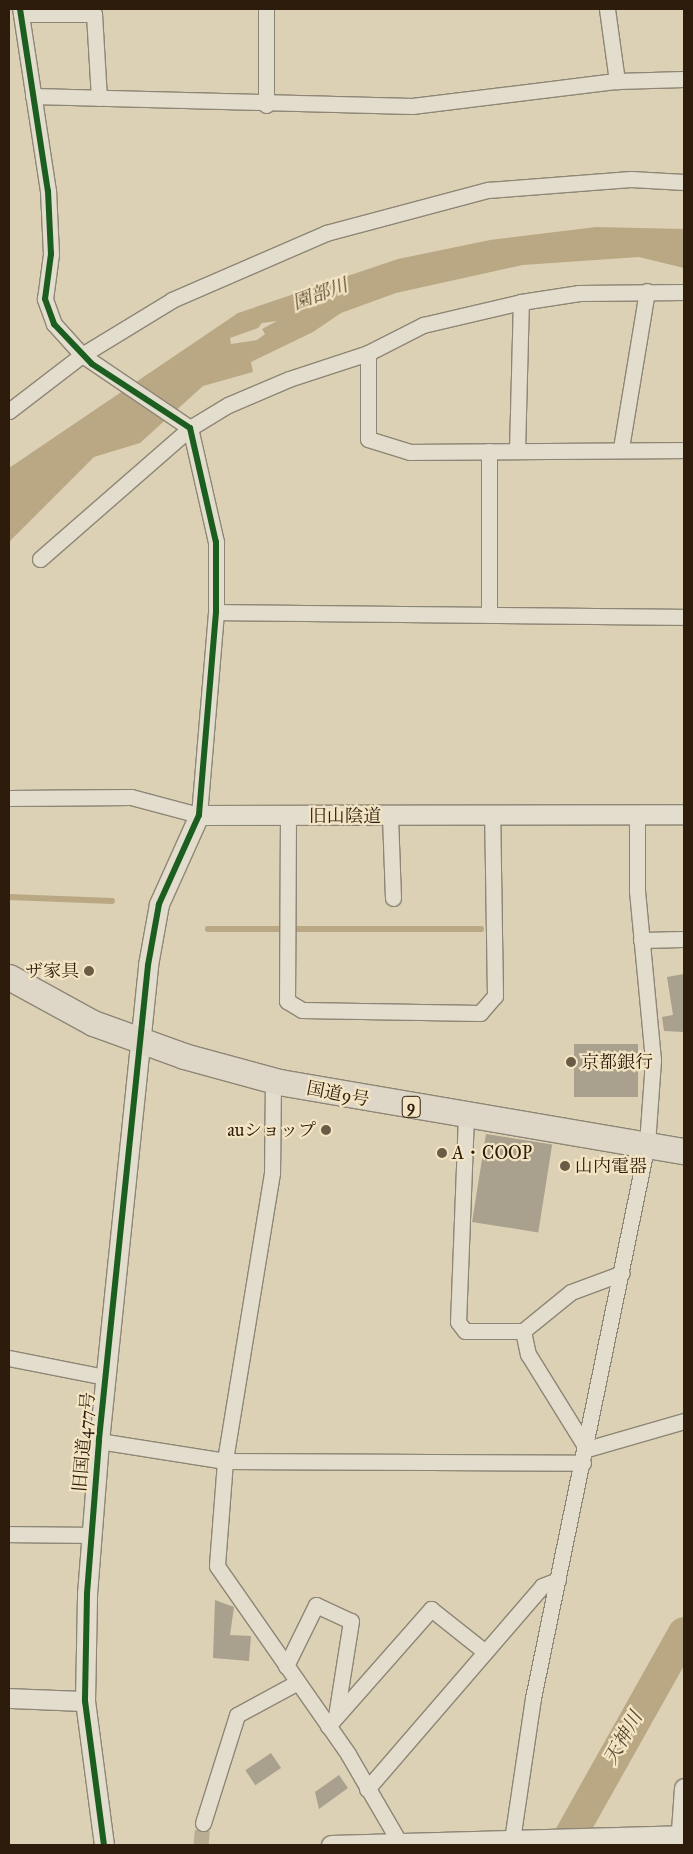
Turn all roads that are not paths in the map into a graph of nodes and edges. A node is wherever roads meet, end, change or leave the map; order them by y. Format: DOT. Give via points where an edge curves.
graph roads {
  1 [pos="266,9"];
  2 [pos="607,9"];
  3 [pos="20,11"];
  4 [pos="684,78"];
  5 [pos="617,81"];
  6 [pos="33,96"];
  7 [pos="99,98"];
  8 [pos="266,105"];
  9 [pos="684,182"];
  10 [pos="647,291"];
  11 [pos="684,292"];
  12 [pos="521,302"];
  13 [pos="368,353"];
  14 [pos="87,360"];
  15 [pos="9,411"];
  16 [pos="185,424"];
  17 [pos="621,448"];
  18 [pos="517,450"];
  19 [pos="684,450"];
  20 [pos="489,451"];
  21 [pos="40,559"];
  22 [pos="216,612"];
  23 [pos="489,615"];
  24 [pos="684,617"];
  25 [pos="9,798"];
  26 [pos="637,814"];
  27 [pos="684,814"];
  28 [pos="199,815"];
  29 [pos="288,815"];
  30 [pos="492,815"];
  31 [pos="390,816"];
  32 [pos="393,898"];
  33 [pos="684,939"];
  34 [pos="641,940"];
  35 [pos="9,977"];
  36 [pos="142,1042"];
  37 [pos="272,1080"];
  38 [pos="466,1115"];
  39 [pos="647,1144"];
  40 [pos="684,1151"];
  41 [pos="622,1273"];
  42 [pos="523,1331"];
  43 [pos="9,1358"];
  44 [pos="105,1376"];
  45 [pos="684,1421"];
  46 [pos="98,1441"];
  47 [pos="585,1456"];
  48 [pos="225,1462"];
  49 [pos="9,1534"];
  50 [pos="90,1535"];
  51 [pos="558,1580"];
  52 [pos="485,1652"];
  53 [pos="286,1666"];
  54 [pos="298,1682"];
  55 [pos="9,1698"];
  56 [pos="86,1701"];
  57 [pos="332,1721"];
  58 [pos="684,1788"];
  59 [pos="367,1789"];
  60 [pos="204,1823"];
  61 [pos="512,1840"];
  62 [pos="592,1840"];
  63 [pos="641,1840"];
  64 [pos="680,1840"];
  65 [pos="401,1844"];
  66 [pos="104,1845"];
  67 [pos="331,1845"];
  1 -- 8 [label="street"];
  2 -- 5 [label="street"];
  3 -- 6 [label="street"];
  3 -- 7 [label="street" via="94,14"];
  4 -- 5 [label="street"];
  5 -- 8 [label="street" via="412,106"];
  6 -- 7 [label="street"];
  6 -- 14 [label="street" via="48,191 51,254 45,299 54,324"];
  7 -- 8 [label="street"];
  9 -- 14 [label="street" via="541,184 488,190 390,213 246,264 172,300"];
  10 -- 11 [label="street"];
  10 -- 12 [label="street" via="579,293"];
  10 -- 17 [label="street"];
  12 -- 13 [label="street" via="423,325"];
  12 -- 18 [label="street"];
  13 -- 16 [label="street"];
  13 -- 20 [label="street" via="368,439 410,452"];
  14 -- 15 [label="street"];
  14 -- 16 [label="street"];
  16 -- 21 [label="street"];
  16 -- 22 [label="street" via="216,542"];
  17 -- 18 [label="street"];
  17 -- 19 [label="street"];
  18 -- 20 [label="street"];
  20 -- 23 [label="street"];
  22 -- 23 [label="street"];
  22 -- 28 [label="street"];
  23 -- 24 [label="street"];
  25 -- 28 [label="street, 旧山陰道" via="131,797"];
  26 -- 27 [label="street, 旧山陰道"];
  26 -- 30 [label="street, 旧山陰道"];
  26 -- 34 [label="street"];
  28 -- 29 [label="street, 旧山陰道"];
  28 -- 36 [label="street, 旧国道477号" via="160,904 148,965"];
  29 -- 30 [label="street" via="287,1001 302,1010 480,1012 495,996"];
  29 -- 31 [label="street, 旧山陰道"];
  30 -- 31 [label="street, 旧山陰道"];
  31 -- 32 [label="street"];
  33 -- 34 [label="street"];
  34 -- 39 [label="street" via="653,1060"];
  35 -- 36 [label="highway, 国道9号 / 9" via="66,1011"];
  36 -- 37 [label="highway, 国道9号 / 9"];
  36 -- 44 [label="street, 旧国道477号"];
  37 -- 38 [label="highway, 国道9号 / 9"];
  37 -- 48 [label="street" via="272,1173"];
  38 -- 39 [label="highway, 国道9号 / 9"];
  38 -- 42 [label="street" via="458,1322 465,1331"];
  39 -- 40 [label="highway, 国道9号 / 9"];
  39 -- 41 [label="street"];
  41 -- 42 [label="street" via="571,1292"];
  41 -- 47 [label="street"];
  42 -- 47 [label="street" via="528,1354"];
  43 -- 44 [label="street"];
  44 -- 46 [label="street, 旧国道477号"];
  45 -- 47 [label="street"];
  46 -- 48 [label="street"];
  46 -- 50 [label="street, 旧国道477号"];
  47 -- 48 [label="street"];
  47 -- 51 [label="street"];
  48 -- 53 [label="street" via="217,1566"];
  49 -- 50 [label="street"];
  50 -- 56 [label="street, 旧国道477号"];
  51 -- 52 [label="street" via="542,1586"];
  51 -- 61 [label="street" via="532,1698"];
  52 -- 57 [label="street" via="431,1609"];
  52 -- 59 [label="street"];
  53 -- 54 [label="street"];
  53 -- 57 [label="street" via="316,1605 351,1622"];
  54 -- 57 [label="street"];
  54 -- 60 [label="street" via="237,1714"];
  55 -- 56 [label="street"];
  56 -- 66 [label="street, 旧国道477号"];
  57 -- 59 [label="street"];
  58 -- 64 [label="street"];
  59 -- 65 [label="street"];
  61 -- 62 [label="street"];
  61 -- 65 [label="street"];
  62 -- 63 [label="street"];
  63 -- 64 [label="street"];
  65 -- 67 [label="street"];
}
